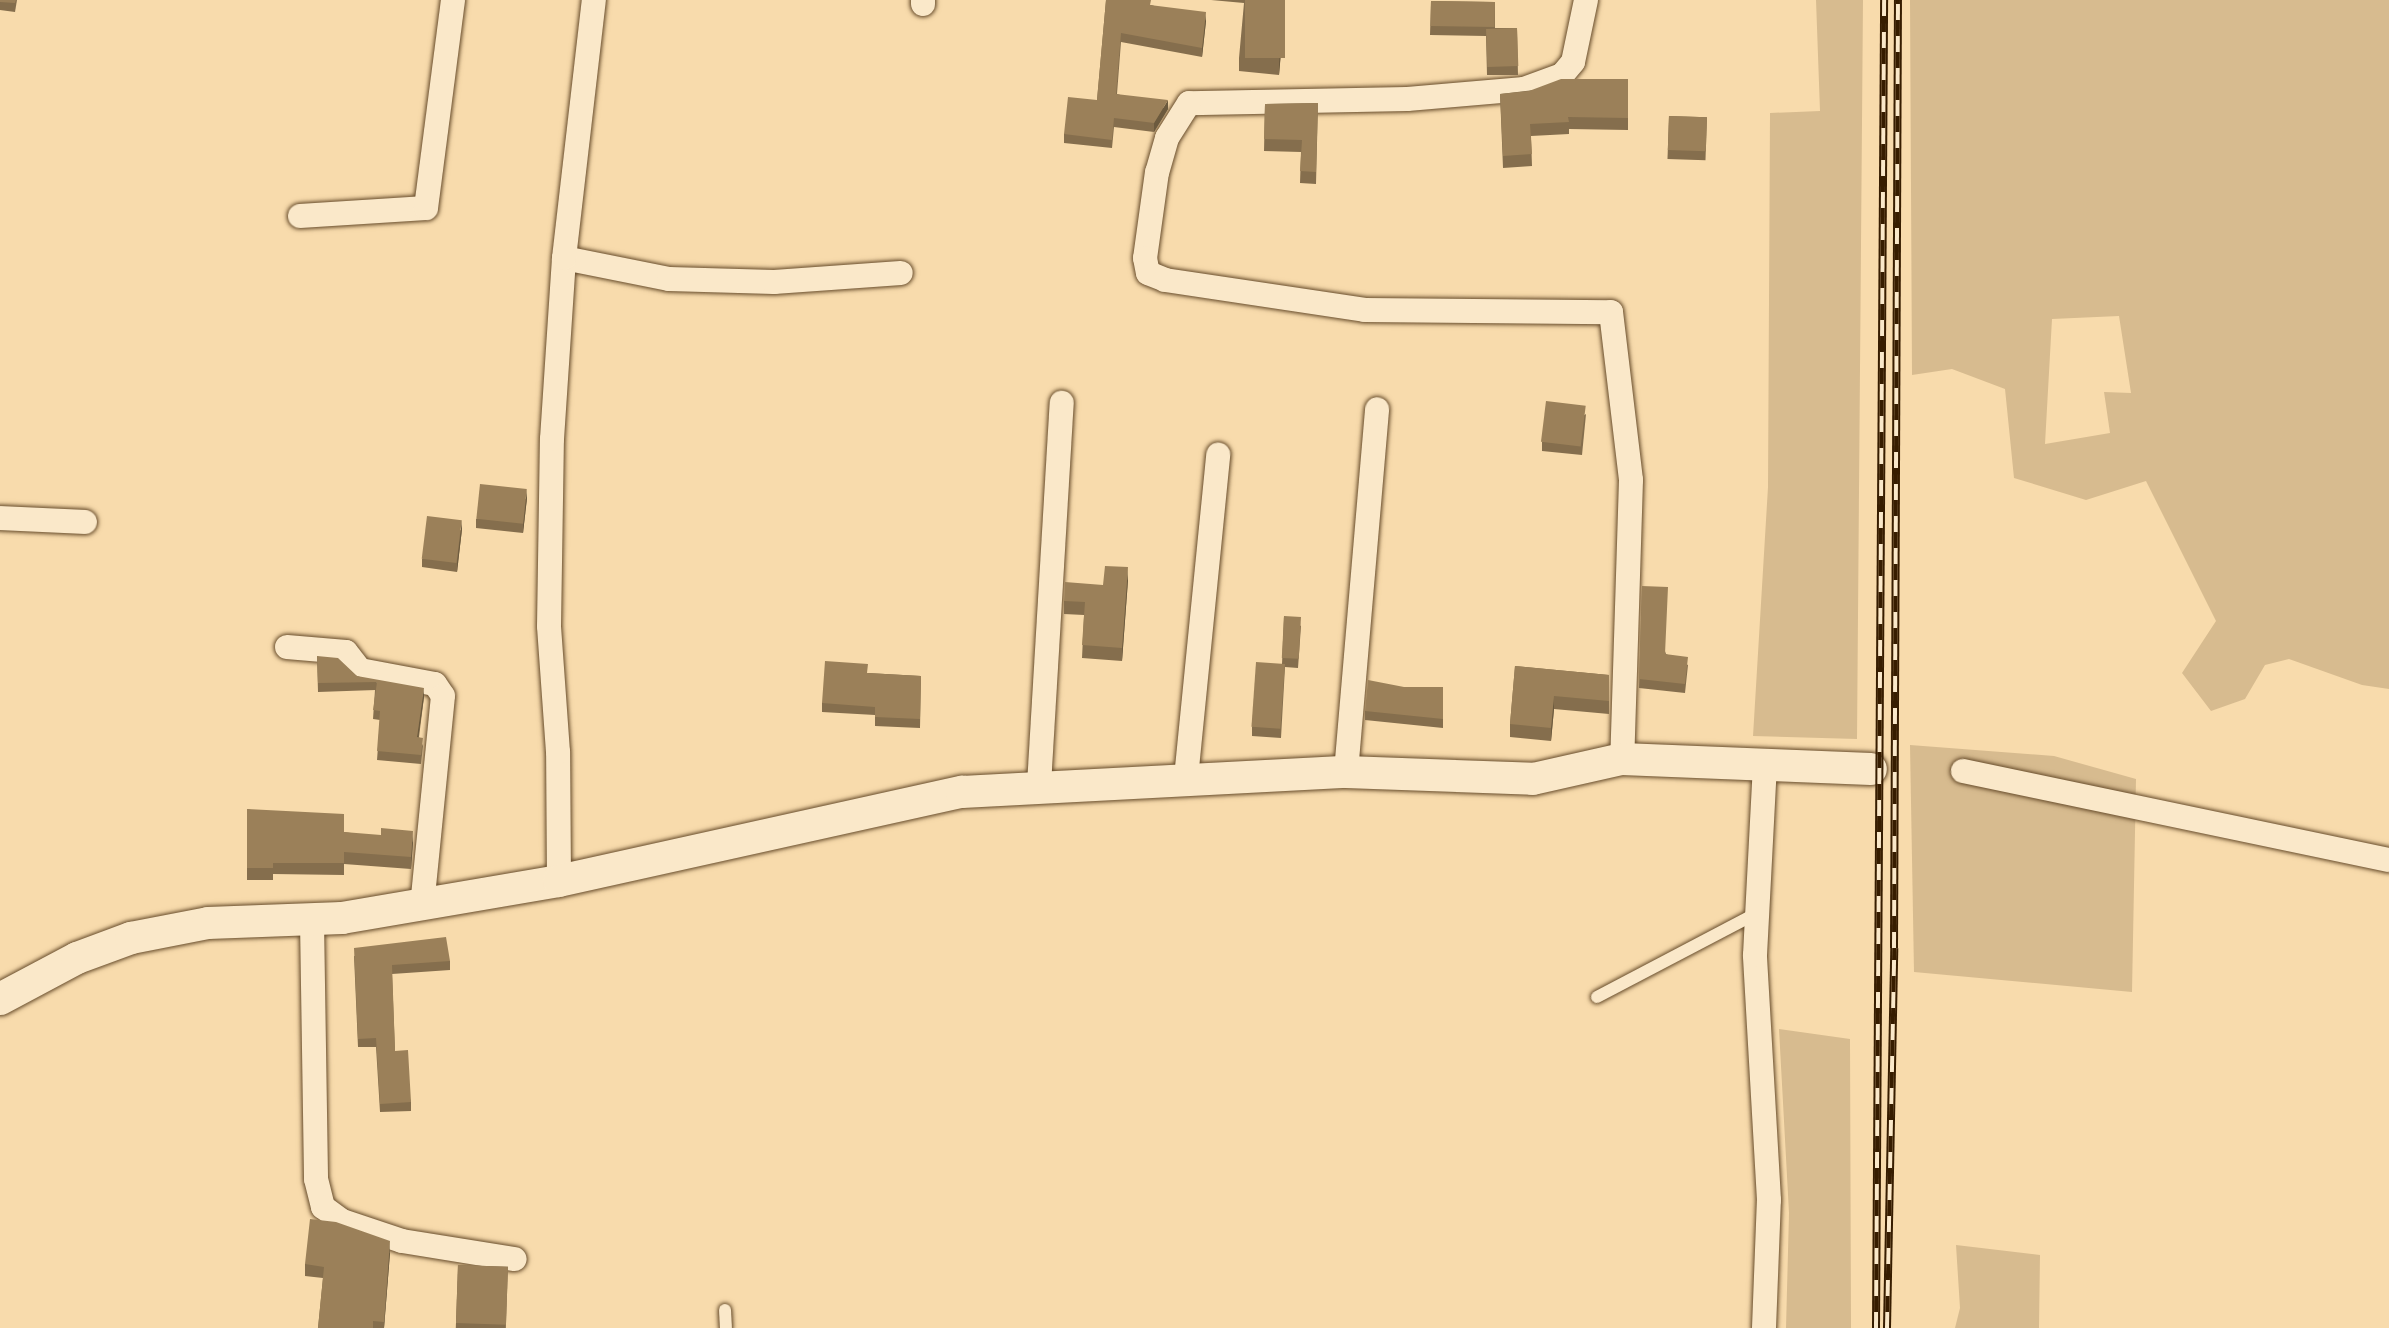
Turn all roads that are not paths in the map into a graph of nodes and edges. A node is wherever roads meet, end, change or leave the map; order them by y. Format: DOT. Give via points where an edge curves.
graph roads {
  1 [pos="453,0"];
  2 [pos="594,0"];
  3 [pos="1586,0"];
  4 [pos="300,216"];
  5 [pos="564,258"];
  6 [pos="901,273"];
  7 [pos="1062,403"];
  8 [pos="1377,409"];
  9 [pos="1218,455"];
  10 [pos="0,518"];
  11 [pos="85,522"];
  12 [pos="287,647"];
  13 [pos="1622,759"];
  14 [pos="1765,764"];
  15 [pos="1871,769"];
  16 [pos="1962,771"];
  17 [pos="1346,772"];
  18 [pos="1186,778"];
  19 [pos="1039,785"];
  20 [pos="2389,860"];
  21 [pos="559,881"];
  22 [pos="422,905"];
  23 [pos="1758,912"];
  24 [pos="313,921"];
  25 [pos="1597,997"];
  26 [pos="0,999"];
  27 [pos="515,1259"];
  28 [pos="725,1310"];
  29 [pos="726,1328"];
  30 [pos="1764,1328"];
  1 -- 4 [label="street" via="426,208"];
  2 -- 5 [label="street"];
  3 -- 13 [label="street" via="1573,62 1562,75 1524,89 1406,99 1189,103 1167,138 1157,172 1145,258 1148,273 1165,280 1365,310 1611,313 1631,480"];
  5 -- 6 [label="street" via="669,279 774,282"];
  5 -- 21 [label="street" via="552,439 549,626 558,752"];
  7 -- 19 [label="street"];
  8 -- 17 [label="street"];
  9 -- 18 [label="street"];
  10 -- 11 [label="street"];
  12 -- 22 [label="street" via="346,652 360,670 435,684 443,696"];
  13 -- 14 [label="street"];
  13 -- 17 [label="street" via="1533,779"];
  14 -- 15 [label="street"];
  14 -- 23 [label="street"];
  16 -- 20 [label="street"];
  17 -- 18 [label="street"];
  18 -- 19 [label="street"];
  19 -- 21 [label="street" via="962,792 879,807"];
  21 -- 22 [label="street"];
  22 -- 24 [label="street"];
  23 -- 25 [label="lane"];
  23 -- 30 [label="street" via="1755,955 1769,1200"];
  24 -- 26 [label="street" via="208,923 131,939 77,958"];
  24 -- 27 [label="street" via="316,1180 323,1207 342,1221 402,1241"];
  28 -- 29 [label="lane"];
}
